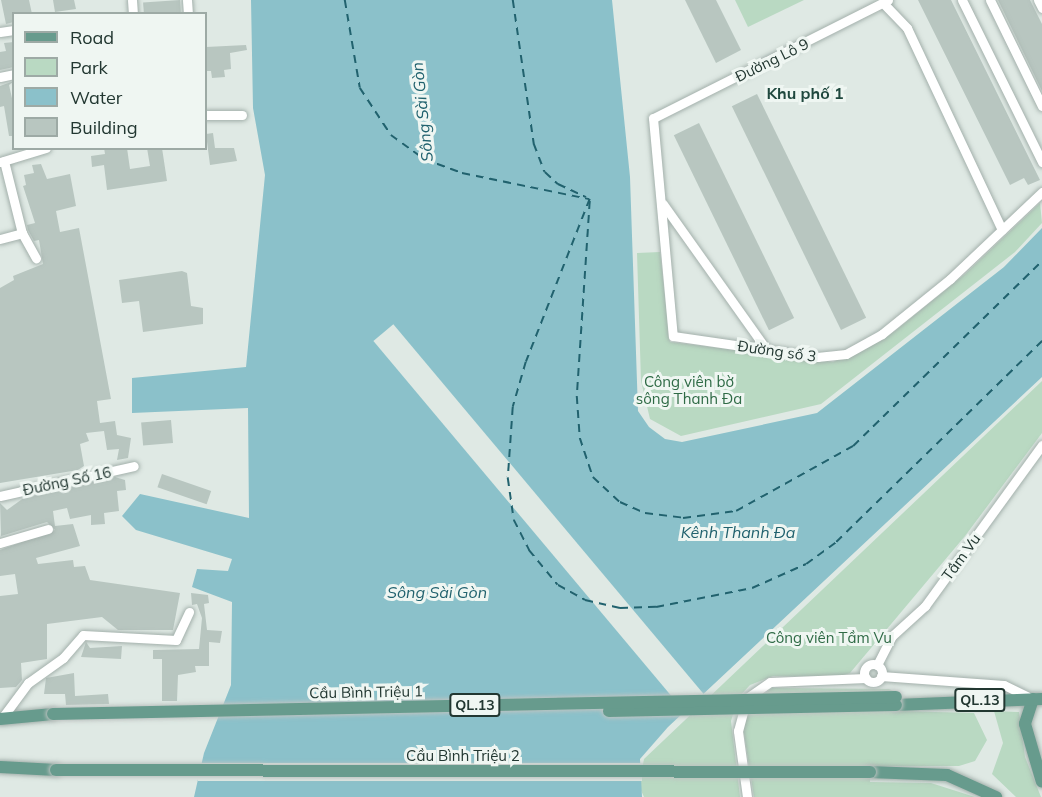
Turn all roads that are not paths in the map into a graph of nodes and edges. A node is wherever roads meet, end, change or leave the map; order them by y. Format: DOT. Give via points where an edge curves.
graph roads {
  1 [pos="962,0"];
  2 [pos="990,0"];
  3 [pos="1038,0"];
  4 [pos="886,2"];
  5 [pos="1042,8"];
  6 [pos="1042,106"];
  7 [pos="207,116"];
  8 [pos="242,116"];
  9 [pos="653,118"];
  10 [pos="39,150"];
  11 [pos="1042,159"];
  12 [pos="2,161"];
  13 [pos="1042,192"];
  14 [pos="661,202"];
  15 [pos="1002,230"];
  16 [pos="21,233"];
  17 [pos="0,239"];
  18 [pos="36,258"];
  19 [pos="766,349"];
  20 [pos="1042,445"];
  21 [pos="134,466"];
  22 [pos="0,496"];
  23 [pos="48,529"];
  24 [pos="0,543"];
  25 [pos="189,612"];
  26 [pos="877,665"];
  27 [pos="881,676"];
  28 [pos="866,678"];
  29 [pos="1037,699"];
  30 [pos="1,719"];
  31 [pos="0,767"];
  32 [pos="1042,782"];
  33 [pos="747,797"];
  34 [pos="996,797"];
  1 -- 11 [label="street"];
  2 -- 6 [label="street"];
  3 -- 5 [label="street"];
  4 -- 9 [label="street, Đường Lô 9"];
  4 -- 15 [label="street" via="907,28"];
  7 -- 8 [label="street"];
  9 -- 14 [label="street, Đường số 3"];
  10 -- 12 [label="street"];
  12 -- 16 [label="street"];
  13 -- 15 [label="street, Đường số 3"];
  14 -- 19 [label="street"];
  14 -- 19 [label="street, Đường số 3" via="673,336"];
  15 -- 19 [label="street, Đường số 3" via="882,334 846,354 817,357"];
  16 -- 17 [label="street"];
  16 -- 18 [label="street"];
  20 -- 26 [label="street, Tầm Vu" via="926,606 892,636"];
  21 -- 22 [label="street, Đường Số 16"];
  23 -- 24 [label="street"];
  25 -- 30 [label="street" via="176,639 83,635 63,658 28,683"];
  26 -- 27 [label="street"];
  26 -- 28 [label="street, Tầm Vu" via="867,667"];
  27 -- 28 [label="street" via="876,681"];
  27 -- 29 [label="street" via="1004,685"];
  28 -- 33 [label="street" via="782,680 757,688 747,698 738,731"];
  29 -- 30 [label="main road, Cầu Bình Triệu 1 / QL.13, bridge"];
  29 -- 32 [label="main road" via="1025,724"];
  31 -- 34 [label="main road, Cầu Bình Triệu 2, bridge" via="870,772 947,775"];
}
